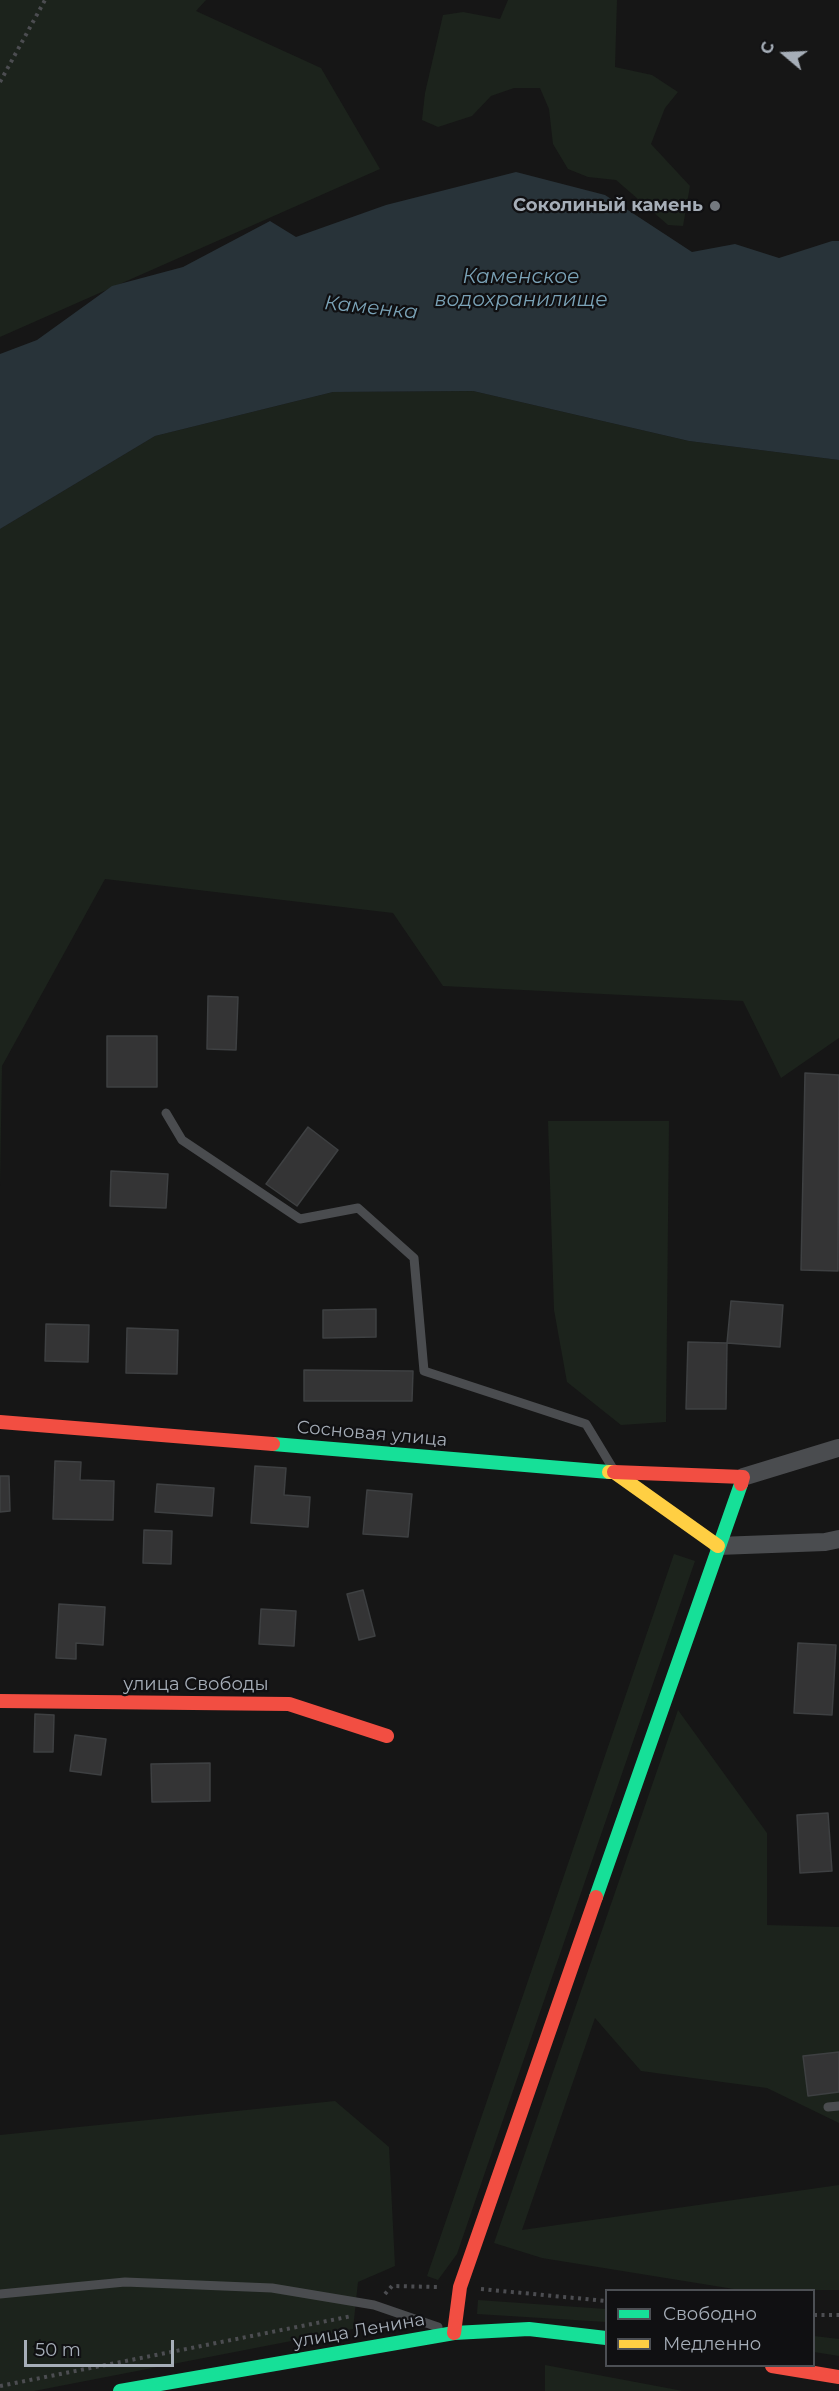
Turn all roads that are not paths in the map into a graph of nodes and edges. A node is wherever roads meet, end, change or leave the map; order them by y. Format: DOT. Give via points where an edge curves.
graph roads {
  1 [pos="166,1113"];
  2 [pos="0,1422"];
  3 [pos="838,1448"];
  4 [pos="614,1472"];
  5 [pos="743,1477"];
  6 [pos="839,1539"];
  7 [pos="718,1546"];
  8 [pos="0,1701"];
  9 [pos="387,1736"];
  10 [pos="839,2106"];
  11 [pos="828,2107"];
  12 [pos="0,2294"];
  13 [pos="454,2333"];
  14 [pos="605,2338"];
  15 [pos="778,2367"];
  16 [pos="839,2377"];
  17 [pos="120,2391"];
  1 -- 4 [label="lane" via="182,1140 300,1219 358,1208 414,1258 424,1371 586,1424"];
  2 -- 4 [label="street, Сосновая улица"];
  3 -- 5 [label="street"];
  4 -- 5 [label="street, Сосновая улица"];
  4 -- 7 [label="street"];
  5 -- 7 [label="street"];
  6 -- 7 [label="street"];
  7 -- 13 [label="street" via="460,2287"];
  8 -- 9 [label="street, улица Свободы" via="289,1704"];
  10 -- 11 [label="lane"];
  12 -- 13 [label="lane" via="125,2282 272,2288 374,2306"];
  13 -- 14 [label="street, улица Ленина" via="529,2329"];
  13 -- 17 [label="street, улица Ленина"];
  15 -- 16 [label="street"];
}
